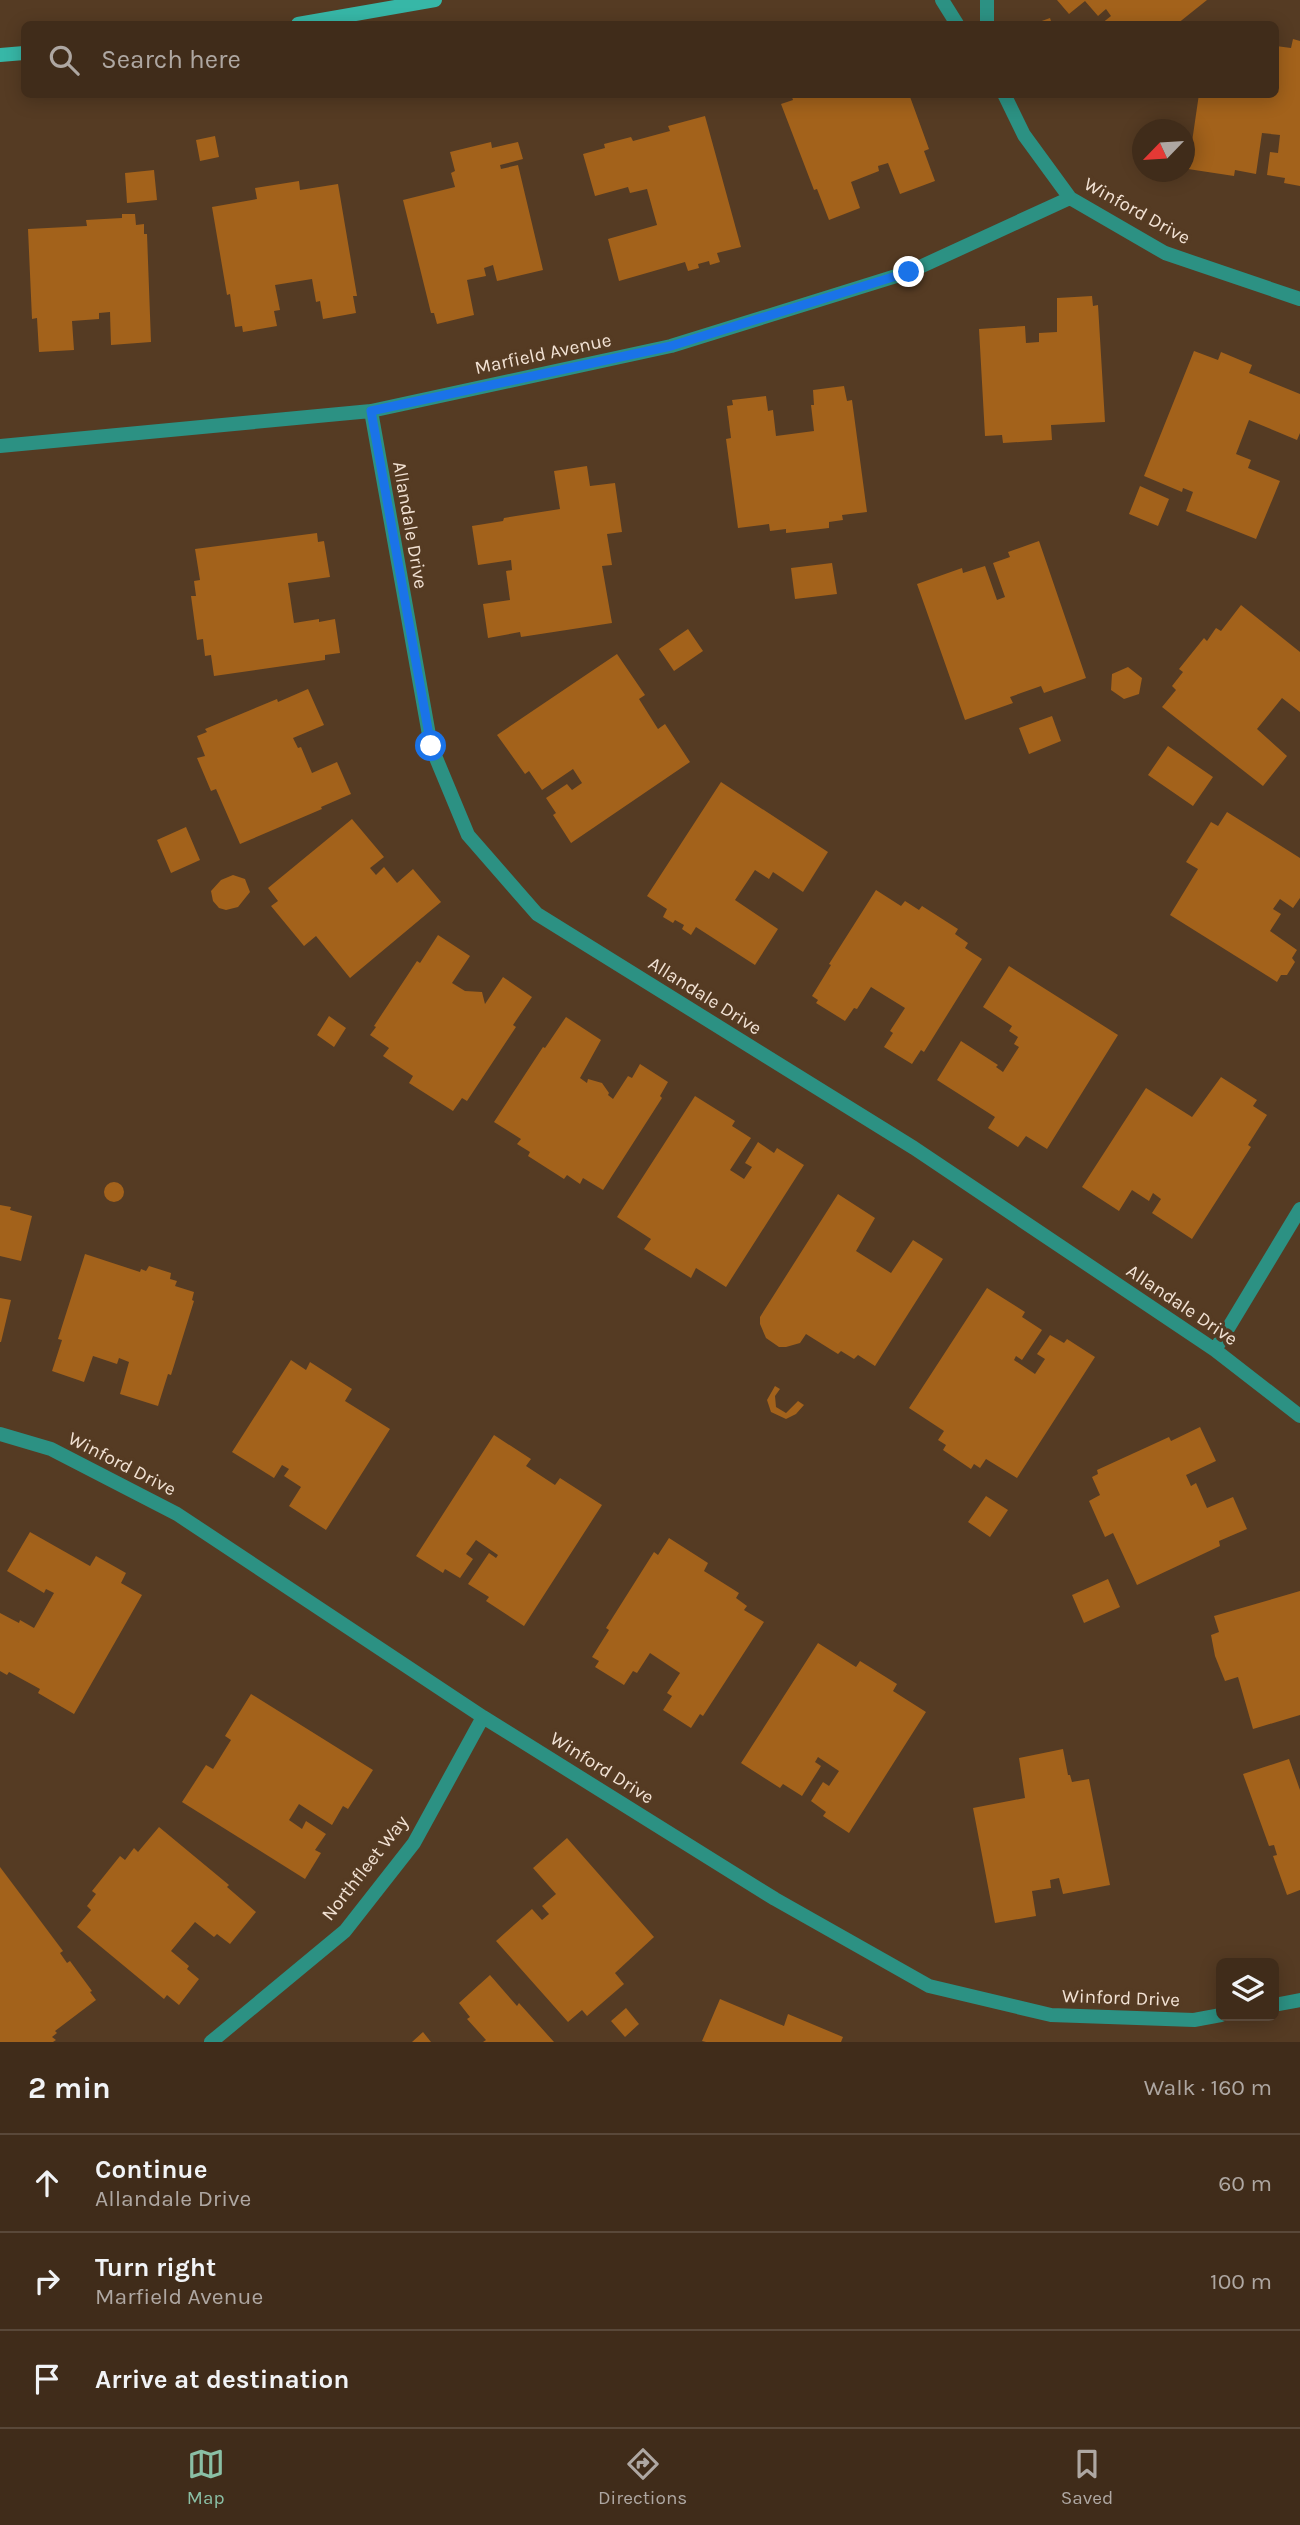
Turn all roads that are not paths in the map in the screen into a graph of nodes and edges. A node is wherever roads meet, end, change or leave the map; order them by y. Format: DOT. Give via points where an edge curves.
graph roads {
  1 [pos="435,0"];
  2 [pos="942,0"];
  3 [pos="987,0"];
  4 [pos="317,21"];
  5 [pos="955,21"];
  6 [pos="987,21"];
  7 [pos="21,53"];
  8 [pos="0,55"];
  9 [pos="1006,98"];
  10 [pos="1070,198"];
  11 [pos="1300,299"];
  12 [pos="371,411"];
  13 [pos="0,446"];
  14 [pos="1300,1209"];
  15 [pos="1215,1350"];
  16 [pos="1300,1416"];
  17 [pos="0,1434"];
  18 [pos="483,1717"];
  19 [pos="1300,2000"];
  20 [pos="1279,2004"];
  21 [pos="1216,2016"];
  22 [pos="211,2042"];
  1 -- 4 [label="main road"];
  2 -- 5 [label="street"];
  3 -- 6 [label="street"];
  7 -- 8 [label="main road"];
  9 -- 10 [label="street, Winford Drive" via="1024,135"];
  10 -- 11 [label="street, Winford Drive" via="1165,253"];
  10 -- 12 [label="street, Marfield Avenue" via="909,272 671,346"];
  12 -- 13 [label="street, Marfield Avenue"];
  12 -- 15 [label="street, Allandale Drive" via="431,746 468,835 528,904 537,914 914,1148"];
  14 -- 15 [label="street"];
  15 -- 16 [label="street, Allandale Drive"];
  17 -- 18 [label="street, Winford Drive" via="51,1450 177,1514"];
  18 -- 21 [label="street, Winford Drive" via="775,1899 929,1986 1051,2015 1194,2020"];
  18 -- 22 [label="street, Northfleet Way" via="414,1843 345,1931"];
  19 -- 20 [label="street"];
}
